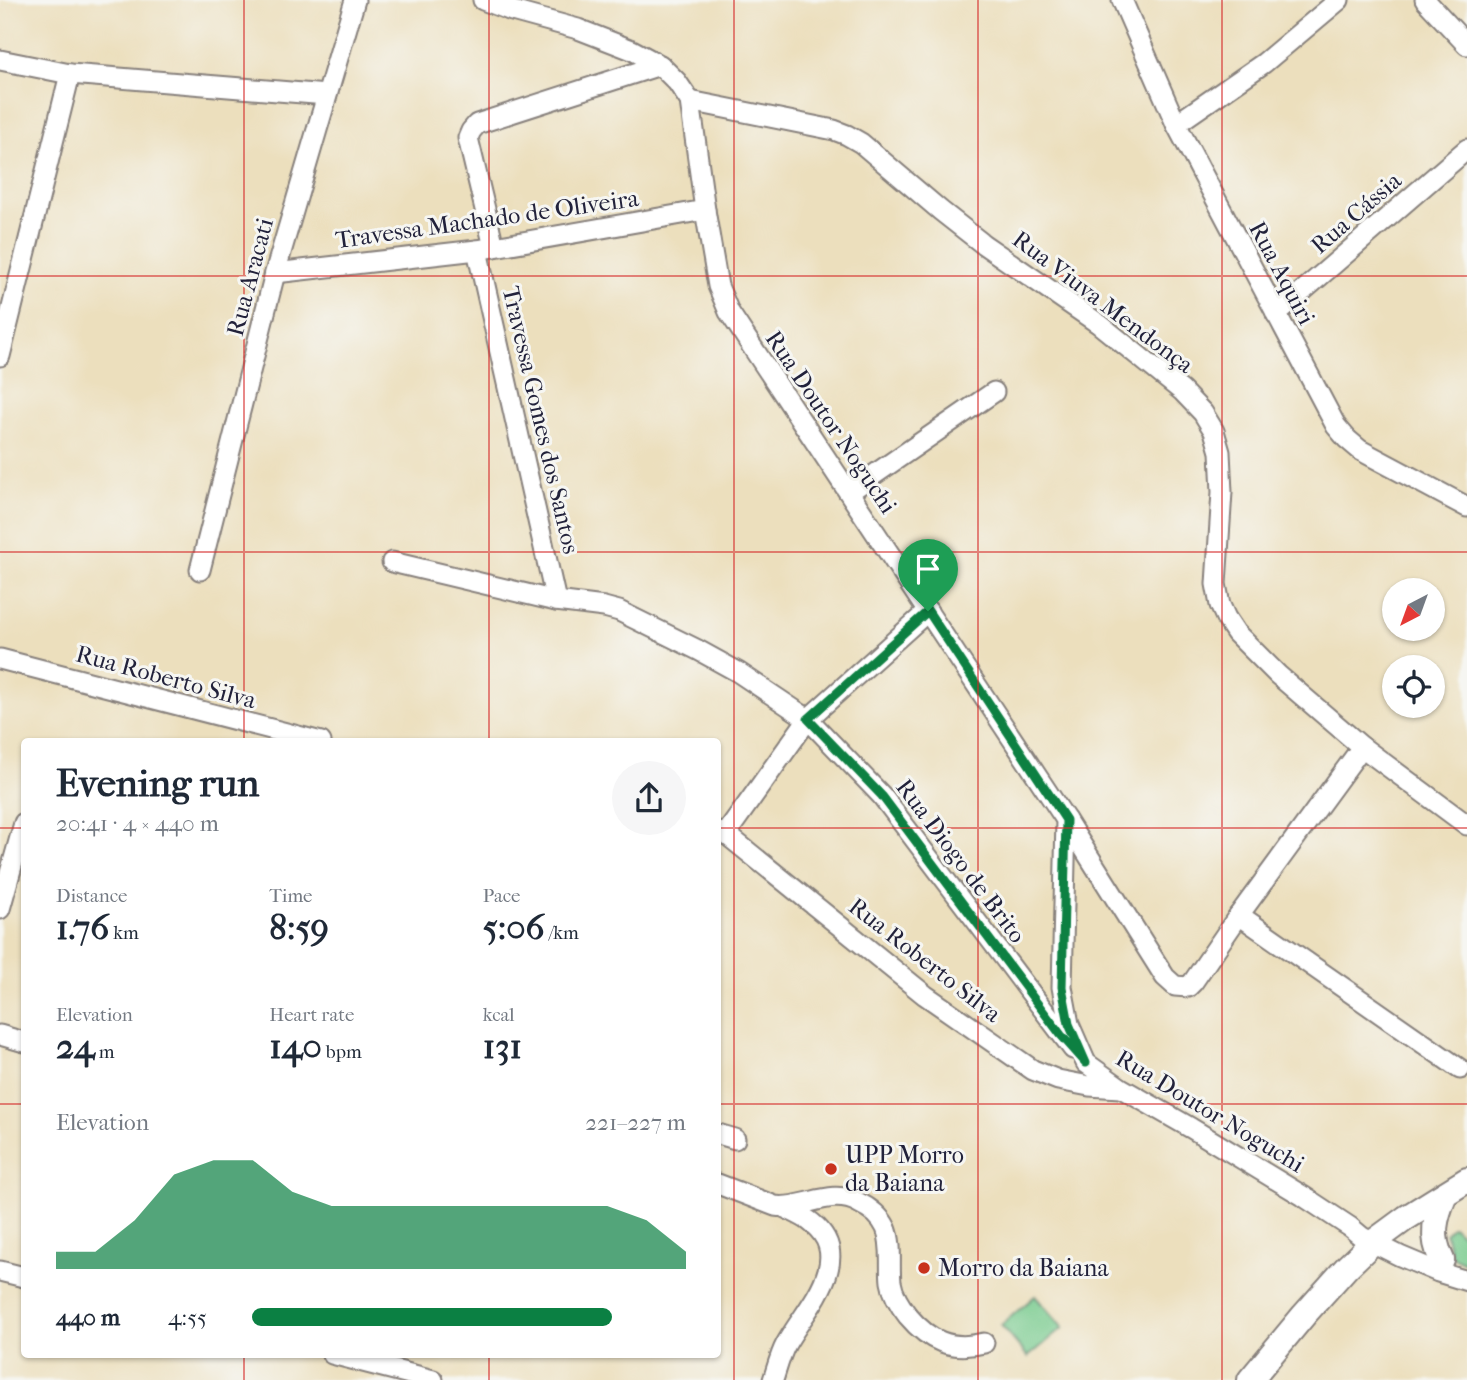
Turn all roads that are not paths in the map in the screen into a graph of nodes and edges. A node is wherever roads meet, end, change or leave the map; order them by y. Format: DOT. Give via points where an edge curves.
graph roads {
  1 [pos="355,0"];
  2 [pos="483,0"];
  3 [pos="1122,0"];
  4 [pos="1339,0"];
  5 [pos="1425,0"];
  6 [pos="1467,45"];
  7 [pos="0,60"];
  8 [pos="660,65"];
  9 [pos="70,74"];
  10 [pos="327,95"];
  11 [pos="690,101"];
  12 [pos="1176,124"];
  13 [pos="1467,149"];
  14 [pos="705,209"];
  15 [pos="486,249"];
  16 [pos="275,274"];
  17 [pos="1276,314"];
  18 [pos="0,356"];
  19 [pos="994,392"];
  20 [pos="849,492"];
  21 [pos="1467,507"];
  22 [pos="392,562"];
  23 [pos="200,570"];
  24 [pos="556,601"];
  25 [pos="928,611"];
  26 [pos="0,659"];
  27 [pos="808,719"];
  28 [pos="261,735"];
  29 [pos="287,738"];
  30 [pos="1362,747"];
  31 [pos="1066,820"];
  32 [pos="1467,825"];
  33 [pos="722,833"];
  34 [pos="21,844"];
  35 [pos="18,866"];
  36 [pos="0,909"];
  37 [pos="1239,915"];
  38 [pos="0,1035"];
  39 [pos="21,1041"];
  40 [pos="1086,1063"];
  41 [pos="1460,1069"];
  42 [pos="1121,1088"];
  43 [pos="1467,1180"];
  44 [pos="721,1185"];
  45 [pos="1445,1194"];
  46 [pos="783,1207"];
  47 [pos="1377,1239"];
  48 [pos="0,1271"];
  49 [pos="1456,1273"];
  50 [pos="21,1276"];
  51 [pos="984,1343"];
  52 [pos="348,1358"];
  53 [pos="433,1380"];
  54 [pos="774,1380"];
  55 [pos="1251,1380"];
  1 -- 10 [label="street, Rua Aracati"];
  2 -- 8 [label="street" via="589,33"];
  3 -- 12 [label="street, Rua Aquiri"];
  4 -- 12 [label="street" via="1264,63"];
  5 -- 6 [label="street"];
  7 -- 9 [label="street"];
  8 -- 11 [label="street"];
  8 -- 15 [label="street, Travessa Gomes dos Santos" via="473,127 468,138"];
  9 -- 10 [label="street"];
  9 -- 18 [label="street"];
  10 -- 16 [label="street, Rua Aracati"];
  11 -- 14 [label="street, Rua Doutor Noguchi"];
  11 -- 30 [label="street, Rua Viuva Mendonça" via="834,130 861,143 983,244 1099,324 1182,391 1203,413 1220,452 1216,584 1226,618 1278,675"];
  12 -- 17 [label="street, Rua Aquiri"];
  13 -- 17 [label="street, Rua Cássia"];
  14 -- 15 [label="street, Travessa Machado de Oliveira"];
  14 -- 20 [label="street, Rua Doutor Noguchi" via="718,286 729,312"];
  15 -- 16 [label="street, Travessa Machado de Oliveira"];
  15 -- 24 [label="street, Travessa Gomes dos Santos"];
  16 -- 23 [label="street, Rua Aracati"];
  17 -- 21 [label="street, Rua Aquiri" via="1347,439"];
  19 -- 20 [label="street"];
  20 -- 25 [label="street, Rua Doutor Noguchi"];
  22 -- 24 [label="street, Rua Diogo de Brito"];
  24 -- 27 [label="street, Rua Diogo de Brito" via="619,611 737,672"];
  25 -- 27 [label="street"];
  25 -- 31 [label="street, Rua Doutor Noguchi"];
  26 -- 28 [label="street, Rua Roberto Silva"];
  27 -- 33 [label="street"];
  27 -- 40 [label="street, Rua Diogo de Brito" via="882,796"];
  28 -- 29 [label="street, Rua Roberto Silva"];
  30 -- 32 [label="street, Rua Viuva Mendonça"];
  30 -- 37 [label="street"];
  31 -- 37 [label="street" via="1175,986 1188,987 1193,982"];
  31 -- 40 [label="street, Rua Doutor Noguchi" via="1062,987 1069,1024"];
  33 -- 42 [label="street, Rua Roberto Silva" via="925,995 1033,1070 1068,1082"];
  34 -- 35 [label="street"];
  35 -- 36 [label="street"];
  37 -- 41 [label="street"];
  38 -- 39 [label="street"];
  40 -- 42 [label="street, Rua Doutor Noguchi"];
  42 -- 47 [label="street, Rua Doutor Noguchi" via="1350,1227 1370,1229"];
  43 -- 45 [label="main road"];
  44 -- 46 [label="street"];
  45 -- 47 [label="main road"];
  45 -- 49 [label="main road" via="1438,1212 1436,1248"];
  46 -- 51 [label="street" via="829,1197 862,1204 885,1226 891,1282 913,1322 944,1343"];
  46 -- 54 [label="street" via="815,1225 830,1252 824,1285 786,1343"];
  47 -- 49 [label="street, Rua Doutor Noguchi"];
  47 -- 55 [label="main road" via="1304,1315"];
  48 -- 50 [label="street"];
  52 -- 53 [label="street"];
}
